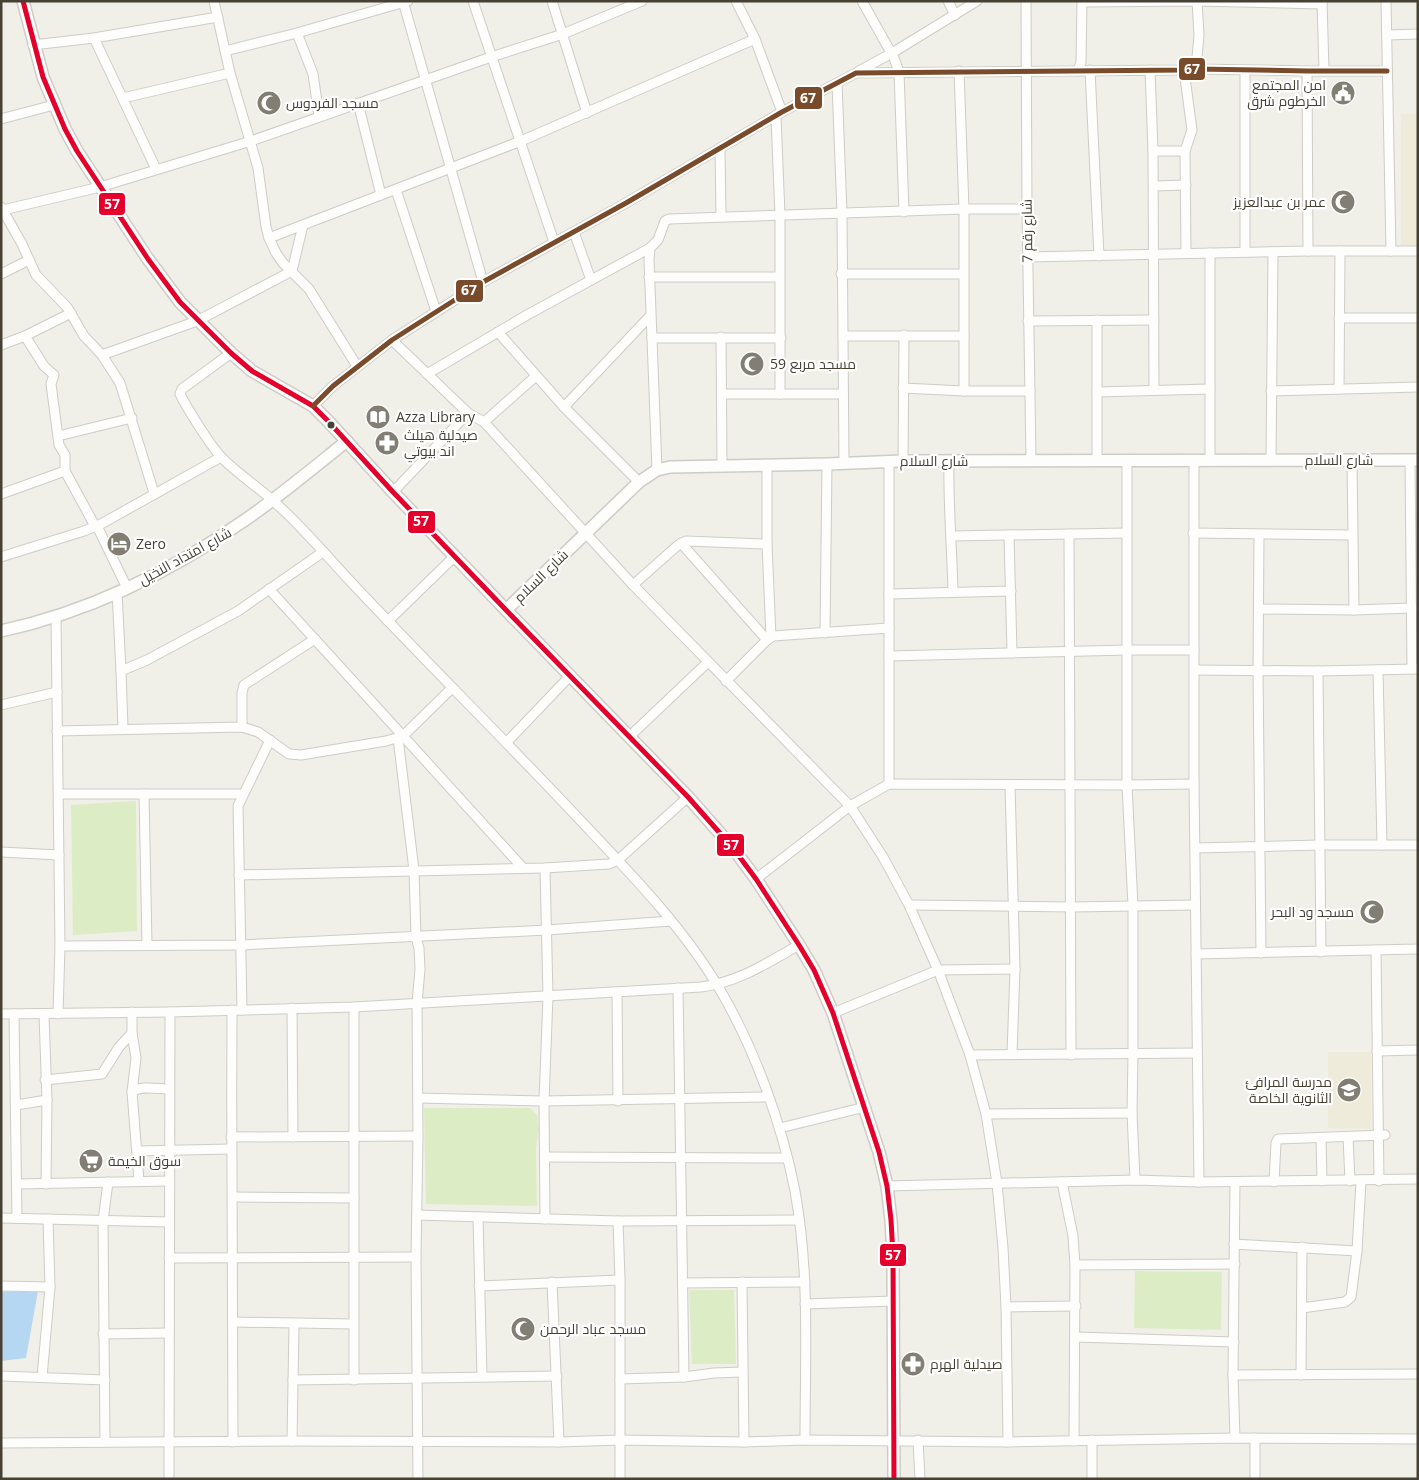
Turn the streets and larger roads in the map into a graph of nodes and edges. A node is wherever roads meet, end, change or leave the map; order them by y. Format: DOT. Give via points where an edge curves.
graph roads {
  1 [pos="23,1"];
  2 [pos="214,1"];
  3 [pos="473,1"];
  4 [pos="552,1"];
  5 [pos="642,1"];
  6 [pos="736,1"];
  7 [pos="862,1"];
  8 [pos="948,1"];
  9 [pos="977,1"];
  10 [pos="1026,1"];
  11 [pos="1197,1"];
  12 [pos="1386,1"];
  13 [pos="405,2"];
  14 [pos="1082,2"];
  15 [pos="1134,2"];
  16 [pos="1261,2"];
  17 [pos="1322,3"];
  18 [pos="955,16"];
  19 [pos="218,17"];
  20 [pos="297,33"];
  21 [pos="563,34"];
  22 [pos="1418,34"];
  23 [pos="1387,35"];
  24 [pos="94,38"];
  25 [pos="755,40"];
  26 [pos="34,46"];
  27 [pos="225,51"];
  28 [pos="892,53"];
  29 [pos="491,57"];
  30 [pos="1196,69"];
  31 [pos="1025,70"];
  32 [pos="1090,70"];
  33 [pos="1150,70"];
  34 [pos="1184,70"];
  35 [pos="1244,70"];
  36 [pos="959,71"];
  37 [pos="1078,71"];
  38 [pos="1307,71"];
  39 [pos="1324,71"];
  40 [pos="1387,71"];
  41 [pos="856,72"];
  42 [pos="899,72"];
  43 [pos="230,73"];
  44 [pos="426,80"];
  45 [pos="836,83"];
  46 [pos="123,98"];
  47 [pos="358,104"];
  48 [pos="54,106"];
  49 [pos="587,113"];
  50 [pos="779,115"];
  51 [pos="319,116"];
  52 [pos="1,119"];
  53 [pos="520,141"];
  54 [pos="250,142"];
  55 [pos="720,148"];
  56 [pos="1153,151"];
  57 [pos="1185,151"];
  58 [pos="451,167"];
  59 [pos="156,169"];
  60 [pos="1186,185"];
  61 [pos="1154,186"];
  62 [pos="100,187"];
  63 [pos="396,190"];
  64 [pos="381,195"];
  65 [pos="2,208"];
  66 [pos="964,209"];
  67 [pos="1027,210"];
  68 [pos="904,212"];
  69 [pos="842,213"];
  70 [pos="721,216"];
  71 [pos="780,216"];
  72 [pos="303,225"];
  73 [pos="574,232"];
  74 [pos="269,238"];
  75 [pos="554,242"];
  76 [pos="650,248"];
  77 [pos="1308,251"];
  78 [pos="1340,251"];
  79 [pos="1391,251"];
  80 [pos="1418,251"];
  81 [pos="1246,252"];
  82 [pos="1273,252"];
  83 [pos="1186,253"];
  84 [pos="1210,253"];
  85 [pos="1153,254"];
  86 [pos="1028,256"];
  87 [pos="1099,256"];
  88 [pos="30,260"];
  89 [pos="292,271"];
  90 [pos="1,274"];
  91 [pos="841,274"];
  92 [pos="963,274"];
  93 [pos="649,277"];
  94 [pos="779,277"];
  95 [pos="591,280"];
  96 [pos="483,282"];
  97 [pos="436,311"];
  98 [pos="70,313"];
  99 [pos="650,316"];
  100 [pos="1339,318"];
  101 [pos="1418,318"];
  102 [pos="1097,320"];
  103 [pos="1154,320"];
  104 [pos="197,321"];
  105 [pos="1028,321"];
  106 [pos="498,332"];
  107 [pos="25,336"];
  108 [pos="843,336"];
  109 [pos="904,336"];
  110 [pos="964,336"];
  111 [pos="721,337"];
  112 [pos="652,338"];
  113 [pos="781,338"];
  114 [pos="392,340"];
  115 [pos="1,345"];
  116 [pos="231,353"];
  117 [pos="102,355"];
  118 [pos="357,366"];
  119 [pos="427,374"];
  120 [pos="536,376"];
  121 [pos="1418,387"];
  122 [pos="903,388"];
  123 [pos="1210,389"];
  124 [pos="1154,390"];
  125 [pos="1339,390"];
  126 [pos="964,391"];
  127 [pos="1030,391"];
  128 [pos="1271,391"];
  129 [pos="1097,392"];
  130 [pos="722,394"];
  131 [pos="780,394"];
  132 [pos="843,394"];
  133 [pos="313,406"];
  134 [pos="564,407"];
  135 [pos="468,413"];
  136 [pos="132,418"];
  137 [pos="484,422"];
  138 [pos="58,436"];
  139 [pos="347,441"];
  140 [pos="221,457"];
  141 [pos="1031,460"];
  142 [pos="1097,460"];
  143 [pos="1127,460"];
  144 [pos="1271,460"];
  145 [pos="1352,460"];
  146 [pos="1414,460"];
  147 [pos="890,461"];
  148 [pos="902,461"];
  149 [pos="949,461"];
  150 [pos="1194,461"];
  151 [pos="1210,461"];
  152 [pos="827,464"];
  153 [pos="844,464"];
  154 [pos="722,466"];
  155 [pos="767,466"];
  156 [pos="65,470"];
  157 [pos="657,470"];
  158 [pos="639,482"];
  159 [pos="393,492"];
  160 [pos="154,493"];
  161 [pos="1,494"];
  162 [pos="273,500"];
  163 [pos="95,526"];
  164 [pos="1126,533"];
  165 [pos="1193,533"];
  166 [pos="585,534"];
  167 [pos="1069,534"];
  168 [pos="1009,535"];
  169 [pos="1259,535"];
  170 [pos="1352,535"];
  171 [pos="952,536"];
  172 [pos="681,543"];
  173 [pos="767,544"];
  174 [pos="323,552"];
  175 [pos="454,556"];
  176 [pos="1,557"];
  177 [pos="633,585"];
  178 [pos="269,589"];
  179 [pos="122,590"];
  180 [pos="1011,591"];
  181 [pos="953,592"];
  182 [pos="889,594"];
  183 [pos="1412,608"];
  184 [pos="1259,609"];
  185 [pos="506,610"];
  186 [pos="1354,610"];
  187 [pos="56,616"];
  188 [pos="388,621"];
  189 [pos="889,628"];
  190 [pos="1,631"];
  191 [pos="825,633"];
  192 [pos="314,639"];
  193 [pos="769,639"];
  194 [pos="1128,650"];
  195 [pos="1194,650"];
  196 [pos="1069,652"];
  197 [pos="1012,653"];
  198 [pos="889,656"];
  199 [pos="708,662"];
  200 [pos="1415,669"];
  201 [pos="1195,670"];
  202 [pos="1378,670"];
  203 [pos="121,671"];
  204 [pos="1258,671"];
  205 [pos="1318,671"];
  206 [pos="570,676"];
  207 [pos="726,680"];
  208 [pos="452,688"];
  209 [pos="57,692"];
  210 [pos="1,705"];
  211 [pos="242,727"];
  212 [pos="123,728"];
  213 [pos="57,731"];
  214 [pos="630,736"];
  215 [pos="401,737"];
  216 [pos="270,740"];
  217 [pos="507,742"];
  218 [pos="889,784"];
  219 [pos="1194,784"];
  220 [pos="1010,785"];
  221 [pos="1069,785"];
  222 [pos="1127,786"];
  223 [pos="58,794"];
  224 [pos="144,794"];
  225 [pos="242,794"];
  226 [pos="688,797"];
  227 [pos="850,806"];
  228 [pos="1321,845"];
  229 [pos="1382,845"];
  230 [pos="1418,845"];
  231 [pos="1260,846"];
  232 [pos="1195,848"];
  233 [pos="1,852"];
  234 [pos="59,855"];
  235 [pos="618,860"];
  236 [pos="524,868"];
  237 [pos="545,868"];
  238 [pos="414,870"];
  239 [pos="239,874"];
  240 [pos="756,879"];
  241 [pos="910,904"];
  242 [pos="1195,905"];
  243 [pos="1133,906"];
  244 [pos="1014,907"];
  245 [pos="1071,907"];
  246 [pos="671,921"];
  247 [pos="547,930"];
  248 [pos="416,937"];
  249 [pos="147,945"];
  250 [pos="241,945"];
  251 [pos="799,945"];
  252 [pos="60,946"];
  253 [pos="1418,949"];
  254 [pos="1376,950"];
  255 [pos="1321,952"];
  256 [pos="1261,953"];
  257 [pos="1196,954"];
  258 [pos="1015,969"];
  259 [pos="938,970"];
  260 [pos="717,985"];
  261 [pos="678,988"];
  262 [pos="617,992"];
  263 [pos="548,996"];
  264 [pos="417,1004"];
  265 [pos="354,1007"];
  266 [pos="292,1008"];
  267 [pos="237,1010"];
  268 [pos="132,1012"];
  269 [pos="170,1012"];
  270 [pos="834,1013"];
  271 [pos="1,1014"];
  272 [pos="14,1014"];
  273 [pos="44,1014"];
  274 [pos="58,1014"];
  275 [pos="132,1033"];
  276 [pos="1418,1050"];
  277 [pos="1377,1051"];
  278 [pos="1197,1053"];
  279 [pos="1012,1054"];
  280 [pos="1133,1054"];
  281 [pos="970,1055"];
  282 [pos="1071,1055"];
  283 [pos="46,1080"];
  284 [pos="169,1089"];
  285 [pos="132,1092"];
  286 [pos="768,1097"];
  287 [pos="418,1098"];
  288 [pos="680,1099"];
  289 [pos="47,1100"];
  290 [pos="544,1101"];
  291 [pos="618,1101"];
  292 [pos="16,1105"];
  293 [pos="866,1107"];
  294 [pos="1132,1113"];
  295 [pos="986,1114"];
  296 [pos="780,1128"];
  297 [pos="1381,1135"];
  298 [pos="354,1136"];
  299 [pos="418,1136"];
  300 [pos="231,1137"];
  301 [pos="293,1137"];
  302 [pos="1348,1137"];
  303 [pos="1321,1138"];
  304 [pos="232,1149"];
  305 [pos="169,1150"];
  306 [pos="137,1151"];
  307 [pos="545,1157"];
  308 [pos="680,1158"];
  309 [pos="787,1158"];
  310 [pos="1418,1179"];
  311 [pos="1135,1180"];
  312 [pos="1379,1180"];
  313 [pos="139,1181"];
  314 [pos="170,1181"];
  315 [pos="1322,1181"];
  316 [pos="1350,1181"];
  317 [pos="1361,1181"];
  318 [pos="108,1182"];
  319 [pos="1062,1182"];
  320 [pos="1200,1182"];
  321 [pos="1236,1182"];
  322 [pos="1274,1182"];
  323 [pos="997,1183"];
  324 [pos="18,1184"];
  325 [pos="46,1184"];
  326 [pos="888,1186"];
  327 [pos="233,1197"];
  328 [pos="354,1198"];
  329 [pos="417,1215"];
  330 [pos="478,1217"];
  331 [pos="1,1218"];
  332 [pos="17,1218"];
  333 [pos="48,1219"];
  334 [pos="545,1219"];
  335 [pos="799,1220"];
  336 [pos="103,1221"];
  337 [pos="618,1221"];
  338 [pos="169,1222"];
  339 [pos="681,1222"];
  340 [pos="1234,1244"];
  341 [pos="1302,1247"];
  342 [pos="1357,1251"];
  343 [pos="416,1257"];
  344 [pos="169,1258"];
  345 [pos="233,1258"];
  346 [pos="354,1258"];
  347 [pos="1235,1264"];
  348 [pos="1075,1265"];
  349 [pos="620,1280"];
  350 [pos="552,1282"];
  351 [pos="742,1282"];
  352 [pos="805,1282"];
  353 [pos="683,1283"];
  354 [pos="1,1286"];
  355 [pos="479,1286"];
  356 [pos="50,1287"];
  357 [pos="894,1301"];
  358 [pos="805,1304"];
  359 [pos="1076,1306"];
  360 [pos="1006,1307"];
  361 [pos="1302,1308"];
  362 [pos="233,1322"];
  363 [pos="294,1324"];
  364 [pos="353,1324"];
  365 [pos="104,1334"];
  366 [pos="169,1334"];
  367 [pos="1076,1337"];
  368 [pos="1234,1342"];
  369 [pos="742,1372"];
  370 [pos="1418,1374"];
  371 [pos="1301,1375"];
  372 [pos="1,1376"];
  373 [pos="482,1376"];
  374 [pos="557,1376"];
  375 [pos="1233,1376"];
  376 [pos="42,1377"];
  377 [pos="684,1377"];
  378 [pos="416,1378"];
  379 [pos="620,1379"];
  380 [pos="105,1380"];
  381 [pos="293,1380"];
  382 [pos="354,1380"];
  383 [pos="1235,1438"];
  384 [pos="1255,1438"];
  385 [pos="1418,1439"];
  386 [pos="620,1440"];
  387 [pos="805,1440"];
  388 [pos="894,1440"];
  389 [pos="918,1440"];
  390 [pos="1092,1440"];
  391 [pos="292,1441"];
  392 [pos="1074,1441"];
  393 [pos="105,1442"];
  394 [pos="169,1442"];
  395 [pos="233,1442"];
  396 [pos="418,1442"];
  397 [pos="560,1442"];
  398 [pos="744,1442"];
  399 [pos="1008,1442"];
  400 [pos="1,1443"];
  401 [pos="169,1479"];
  402 [pos="418,1479"];
  403 [pos="620,1479"];
  404 [pos="894,1479"];
  405 [pos="920,1479"];
  406 [pos="1092,1479"];
  407 [pos="1255,1479"];
  1 -- 26 [label="street"];
  2 -- 19 [label="street"];
  3 -- 29 [label="street"];
  4 -- 21 [label="street"];
  5 -- 21 [label="street"];
  6 -- 25 [label="street"];
  7 -- 28 [label="street"];
  8 -- 18 [label="street"];
  9 -- 18 [label="street"];
  10 -- 31 [label="street, شارع رقم 7"];
  11 -- 15 [label="street"];
  11 -- 16 [label="street"];
  11 -- 30 [label="street"];
  12 -- 23 [label="street"];
  13 -- 20 [label="street"];
  13 -- 44 [label="street"];
  14 -- 15 [label="street"];
  14 -- 37 [label="street"];
  16 -- 17 [label="street"];
  17 -- 39 [label="street"];
  18 -- 28 [label="street"];
  19 -- 24 [label="street"];
  19 -- 27 [label="street"];
  20 -- 27 [label="street"];
  20 -- 51 [label="street" via="313,74"];
  21 -- 29 [label="street"];
  21 -- 49 [label="street"];
  22 -- 23 [label="street"];
  23 -- 40 [label="street"];
  24 -- 26 [label="street"];
  24 -- 46 [label="street"];
  25 -- 49 [label="street"];
  25 -- 50 [label="street"];
  26 -- 48 [label="street"];
  27 -- 43 [label="street"];
  28 -- 41 [label="street"];
  28 -- 42 [label="street"];
  29 -- 44 [label="street"];
  29 -- 53 [label="street"];
  30 -- 34 [label="street"];
  30 -- 35 [label="street"];
  31 -- 36 [label="street"];
  31 -- 37 [label="street"];
  31 -- 67 [label="street, شارع رقم 7"];
  32 -- 33 [label="street"];
  32 -- 37 [label="street"];
  32 -- 87 [label="street"];
  33 -- 34 [label="street"];
  33 -- 56 [label="street"];
  34 -- 57 [label="street" via="1192,130"];
  35 -- 38 [label="street"];
  35 -- 81 [label="street"];
  36 -- 42 [label="street"];
  36 -- 66 [label="street"];
  38 -- 39 [label="street"];
  38 -- 77 [label="street"];
  39 -- 40 [label="street"];
  40 -- 79 [label="street"];
  41 -- 42 [label="street"];
  41 -- 45 [label="street"];
  42 -- 68 [label="street"];
  43 -- 46 [label="street"];
  43 -- 54 [label="street"];
  44 -- 47 [label="street"];
  44 -- 58 [label="street"];
  45 -- 50 [label="street"];
  45 -- 69 [label="street"];
  46 -- 59 [label="street"];
  47 -- 51 [label="street"];
  47 -- 64 [label="street"];
  48 -- 52 [label="street"];
  48 -- 62 [label="street"];
  49 -- 53 [label="street"];
  50 -- 55 [label="street"];
  50 -- 71 [label="street"];
  51 -- 54 [label="street"];
  53 -- 58 [label="street"];
  53 -- 75 [label="street"];
  54 -- 59 [label="street"];
  54 -- 74 [label="street" via="258,168"];
  55 -- 70 [label="street"];
  55 -- 73 [label="street"];
  56 -- 57 [label="street"];
  56 -- 61 [label="street"];
  57 -- 60 [label="street"];
  58 -- 63 [label="street"];
  58 -- 96 [label="street"];
  59 -- 62 [label="street"];
  60 -- 61 [label="street"];
  60 -- 83 [label="street"];
  61 -- 85 [label="street"];
  62 -- 65 [label="street"];
  62 -- 104 [label="street" via="166,286"];
  63 -- 64 [label="street"];
  63 -- 97 [label="street"];
  64 -- 72 [label="street"];
  65 -- 88 [label="street"];
  66 -- 67 [label="street"];
  66 -- 68 [label="street"];
  66 -- 92 [label="street"];
  67 -- 86 [label="street, شارع رقم 7"];
  68 -- 69 [label="street"];
  69 -- 71 [label="street"];
  69 -- 91 [label="street"];
  70 -- 71 [label="street"];
  70 -- 76 [label="street" via="667,220 658,240"];
  71 -- 94 [label="street"];
  72 -- 74 [label="street"];
  72 -- 89 [label="street"];
  73 -- 75 [label="street"];
  73 -- 95 [label="street"];
  74 -- 89 [label="street" via="276,253"];
  75 -- 96 [label="street"];
  76 -- 93 [label="street"];
  76 -- 95 [label="street"];
  77 -- 78 [label="street"];
  77 -- 82 [label="street"];
  78 -- 79 [label="street"];
  78 -- 100 [label="street"];
  79 -- 80 [label="street"];
  81 -- 82 [label="street"];
  81 -- 84 [label="street"];
  82 -- 128 [label="street"];
  83 -- 84 [label="street"];
  83 -- 85 [label="street"];
  84 -- 123 [label="street"];
  85 -- 87 [label="street"];
  85 -- 103 [label="street"];
  86 -- 87 [label="street"];
  86 -- 105 [label="street, شارع رقم 7"];
  88 -- 90 [label="street"];
  88 -- 98 [label="street" via="36,274"];
  89 -- 104 [label="street"];
  89 -- 118 [label="street" via="309,289"];
  91 -- 92 [label="street"];
  91 -- 108 [label="street"];
  92 -- 110 [label="street"];
  93 -- 94 [label="street"];
  93 -- 99 [label="street"];
  94 -- 113 [label="street"];
  95 -- 106 [label="street"];
  96 -- 97 [label="street"];
  97 -- 114 [label="street"];
  98 -- 107 [label="street"];
  98 -- 117 [label="street" via="84,336"];
  99 -- 112 [label="street"];
  99 -- 134 [label="street"];
  100 -- 101 [label="street"];
  100 -- 125 [label="street"];
  102 -- 103 [label="street"];
  102 -- 105 [label="street"];
  102 -- 129 [label="street"];
  103 -- 124 [label="street"];
  104 -- 116 [label="street"];
  104 -- 117 [label="street"];
  105 -- 127 [label="street, شارع رقم 7"];
  106 -- 119 [label="street"];
  106 -- 120 [label="street"];
  107 -- 115 [label="street"];
  107 -- 138 [label="street" via="44,366 54,374 52,384"];
  108 -- 109 [label="street"];
  108 -- 132 [label="street"];
  109 -- 110 [label="street"];
  109 -- 122 [label="street"];
  110 -- 126 [label="street"];
  111 -- 112 [label="street"];
  111 -- 113 [label="street"];
  111 -- 130 [label="street"];
  112 -- 157 [label="street"];
  113 -- 131 [label="street"];
  114 -- 118 [label="street"];
  114 -- 119 [label="street"];
  116 -- 133 [label="street" via="252,371"];
  116 -- 140 [label="street" via="182,389 180,394"];
  117 -- 136 [label="street" via="120,383"];
  118 -- 133 [label="street"];
  119 -- 135 [label="street"];
  120 -- 134 [label="street"];
  120 -- 137 [label="street"];
  121 -- 125 [label="street"];
  122 -- 126 [label="street"];
  122 -- 148 [label="street"];
  123 -- 124 [label="street"];
  123 -- 151 [label="street"];
  124 -- 129 [label="street"];
  125 -- 128 [label="street"];
  126 -- 127 [label="street"];
  127 -- 141 [label="street, شارع رقم 7"];
  128 -- 144 [label="street"];
  129 -- 142 [label="street"];
  130 -- 131 [label="street"];
  130 -- 154 [label="street"];
  131 -- 132 [label="street"];
  132 -- 153 [label="street"];
  133 -- 139 [label="street"];
  134 -- 158 [label="street"];
  135 -- 137 [label="street"];
  135 -- 159 [label="street"];
  136 -- 138 [label="street"];
  136 -- 160 [label="street"];
  137 -- 166 [label="street"];
  138 -- 156 [label="street" via="65,455"];
  139 -- 159 [label="street"];
  139 -- 162 [label="street, شارع امتداد النخيل"];
  140 -- 160 [label="street"];
  140 -- 162 [label="street"];
  141 -- 142 [label="street, شارع السلام"];
  141 -- 149 [label="street, شارع السلام"];
  142 -- 143 [label="street, شارع السلام"];
  143 -- 150 [label="street, شارع السلام"];
  143 -- 164 [label="street"];
  144 -- 145 [label="street, شارع السلام"];
  144 -- 151 [label="street, شارع السلام"];
  145 -- 146 [label="street, شارع السلام"];
  145 -- 170 [label="street"];
  146 -- 183 [label="street"];
  147 -- 148 [label="street, شارع السلام"];
  147 -- 153 [label="street, شارع السلام"];
  147 -- 182 [label="street"];
  148 -- 149 [label="street, شارع السلام"];
  149 -- 171 [label="street"];
  150 -- 151 [label="street, شارع السلام"];
  150 -- 165 [label="street"];
  152 -- 153 [label="street, شارع السلام"];
  152 -- 155 [label="street, شارع السلام"];
  152 -- 191 [label="street"];
  154 -- 155 [label="street, شارع السلام"];
  154 -- 157 [label="street, شارع السلام"];
  155 -- 173 [label="street"];
  156 -- 161 [label="street"];
  156 -- 163 [label="street"];
  157 -- 158 [label="street, شارع السلام"];
  158 -- 166 [label="street, شارع السلام"];
  159 -- 175 [label="street"];
  160 -- 163 [label="street"];
  162 -- 174 [label="street"];
  162 -- 179 [label="street, شارع امتداد النخيل" via="190,556"];
  163 -- 176 [label="street"];
  163 -- 179 [label="street"];
  164 -- 167 [label="street"];
  164 -- 194 [label="street"];
  165 -- 169 [label="street"];
  165 -- 195 [label="street"];
  166 -- 177 [label="street"];
  166 -- 185 [label="street, شارع السلام"];
  167 -- 168 [label="street"];
  167 -- 196 [label="street"];
  168 -- 171 [label="street"];
  168 -- 180 [label="street"];
  169 -- 170 [label="street"];
  169 -- 184 [label="street"];
  170 -- 186 [label="street"];
  171 -- 181 [label="street"];
  172 -- 173 [label="street"];
  172 -- 177 [label="street"];
  172 -- 193 [label="street"];
  173 -- 193 [label="street"];
  174 -- 178 [label="street"];
  174 -- 188 [label="street"];
  175 -- 185 [label="street"];
  175 -- 188 [label="street"];
  177 -- 199 [label="street"];
  178 -- 192 [label="street"];
  178 -- 203 [label="street" via="238,611"];
  179 -- 187 [label="street, شارع امتداد النخيل"];
  179 -- 203 [label="street"];
  180 -- 181 [label="street"];
  180 -- 197 [label="street"];
  181 -- 182 [label="street"];
  182 -- 189 [label="street"];
  183 -- 186 [label="street"];
  183 -- 200 [label="street"];
  184 -- 186 [label="street"];
  184 -- 204 [label="street"];
  185 -- 206 [label="street"];
  187 -- 190 [label="street, شارع امتداد النخيل"];
  187 -- 209 [label="street"];
  188 -- 208 [label="street"];
  189 -- 191 [label="street"];
  189 -- 198 [label="street"];
  191 -- 193 [label="street"];
  192 -- 211 [label="street" via="244,686"];
  192 -- 215 [label="street"];
  193 -- 207 [label="street"];
  194 -- 195 [label="street"];
  194 -- 196 [label="street"];
  194 -- 222 [label="street"];
  195 -- 201 [label="street"];
  196 -- 197 [label="street"];
  196 -- 221 [label="street"];
  197 -- 198 [label="street"];
  198 -- 218 [label="street"];
  199 -- 207 [label="street"];
  199 -- 214 [label="street"];
  200 -- 202 [label="street"];
  201 -- 204 [label="street"];
  201 -- 219 [label="street"];
  202 -- 205 [label="street"];
  202 -- 229 [label="street"];
  203 -- 212 [label="street"];
  204 -- 205 [label="street"];
  204 -- 231 [label="street"];
  205 -- 228 [label="street"];
  206 -- 214 [label="street"];
  206 -- 217 [label="street"];
  207 -- 227 [label="street"];
  208 -- 215 [label="street"];
  208 -- 217 [label="street"];
  209 -- 210 [label="street"];
  209 -- 213 [label="street"];
  211 -- 212 [label="street"];
  211 -- 216 [label="street"];
  212 -- 213 [label="street"];
  213 -- 223 [label="street"];
  214 -- 226 [label="street"];
  215 -- 216 [label="street" via="300,755 289,754"];
  215 -- 236 [label="street"];
  215 -- 238 [label="street"];
  216 -- 225 [label="street"];
  217 -- 235 [label="street"];
  218 -- 220 [label="street"];
  218 -- 227 [label="street"];
  219 -- 222 [label="street"];
  219 -- 232 [label="street"];
  220 -- 221 [label="street"];
  220 -- 244 [label="street"];
  221 -- 222 [label="street"];
  221 -- 245 [label="street"];
  222 -- 243 [label="street"];
  223 -- 224 [label="street"];
  223 -- 234 [label="street"];
  224 -- 225 [label="street"];
  224 -- 249 [label="street"];
  225 -- 239 [label="street" via="238,806"];
  226 -- 235 [label="street"];
  226 -- 240 [label="street"];
  227 -- 240 [label="street"];
  227 -- 241 [label="street"];
  228 -- 229 [label="street"];
  228 -- 231 [label="street"];
  228 -- 255 [label="street"];
  229 -- 230 [label="street"];
  231 -- 232 [label="street"];
  231 -- 256 [label="street"];
  232 -- 242 [label="street"];
  233 -- 234 [label="street"];
  234 -- 252 [label="street"];
  235 -- 237 [label="street" via="597,865"];
  235 -- 246 [label="street"];
  236 -- 237 [label="street"];
  236 -- 238 [label="street"];
  237 -- 247 [label="street"];
  238 -- 239 [label="street"];
  238 -- 248 [label="street"];
  239 -- 250 [label="street"];
  240 -- 251 [label="street"];
  241 -- 244 [label="street"];
  241 -- 259 [label="street"];
  242 -- 243 [label="street"];
  242 -- 257 [label="street"];
  243 -- 245 [label="street"];
  243 -- 280 [label="street"];
  244 -- 245 [label="street"];
  244 -- 258 [label="street"];
  245 -- 282 [label="street"];
  246 -- 247 [label="street"];
  246 -- 260 [label="street"];
  247 -- 248 [label="street"];
  247 -- 263 [label="street"];
  248 -- 250 [label="street"];
  248 -- 264 [label="street" via="420,969"];
  249 -- 250 [label="street"];
  249 -- 252 [label="street"];
  250 -- 267 [label="street"];
  251 -- 260 [label="street" via="738,978"];
  251 -- 270 [label="street"];
  252 -- 274 [label="street"];
  253 -- 254 [label="street"];
  254 -- 255 [label="street"];
  254 -- 277 [label="street"];
  255 -- 256 [label="street"];
  256 -- 257 [label="street"];
  257 -- 278 [label="street"];
  258 -- 259 [label="street"];
  258 -- 279 [label="street"];
  259 -- 270 [label="street"];
  259 -- 281 [label="street"];
  260 -- 261 [label="street"];
  260 -- 286 [label="street" via="744,1033"];
  261 -- 262 [label="street"];
  261 -- 288 [label="street"];
  262 -- 263 [label="street"];
  262 -- 291 [label="street"];
  263 -- 264 [label="street"];
  263 -- 290 [label="street"];
  264 -- 265 [label="street"];
  264 -- 287 [label="street"];
  265 -- 266 [label="street"];
  265 -- 298 [label="street"];
  266 -- 267 [label="street"];
  266 -- 301 [label="street"];
  267 -- 269 [label="street"];
  267 -- 300 [label="street"];
  268 -- 269 [label="street"];
  268 -- 274 [label="street"];
  268 -- 275 [label="street"];
  269 -- 284 [label="street"];
  270 -- 293 [label="street"];
  271 -- 272 [label="street"];
  272 -- 273 [label="street"];
  272 -- 292 [label="street"];
  273 -- 274 [label="street"];
  273 -- 283 [label="street"];
  275 -- 283 [label="street" via="102,1074"];
  275 -- 285 [label="street" via="136,1058"];
  276 -- 277 [label="street"];
  277 -- 297 [label="street"];
  278 -- 280 [label="street"];
  278 -- 320 [label="street"];
  279 -- 281 [label="street"];
  279 -- 282 [label="street"];
  280 -- 282 [label="street"];
  280 -- 294 [label="street"];
  281 -- 295 [label="street"];
  283 -- 289 [label="street"];
  284 -- 285 [label="street" via="150,1088"];
  284 -- 305 [label="street"];
  285 -- 306 [label="street"];
  286 -- 288 [label="street"];
  286 -- 296 [label="street"];
  287 -- 290 [label="street"];
  287 -- 299 [label="street"];
  288 -- 291 [label="street"];
  288 -- 308 [label="street"];
  289 -- 292 [label="street"];
  289 -- 325 [label="street"];
  290 -- 291 [label="street"];
  290 -- 307 [label="street"];
  292 -- 324 [label="street"];
  293 -- 296 [label="street"];
  293 -- 326 [label="street"];
  294 -- 295 [label="street"];
  294 -- 311 [label="street"];
  295 -- 323 [label="street"];
  296 -- 309 [label="street"];
  297 -- 302 [label="street"];
  297 -- 312 [label="street"];
  298 -- 299 [label="street"];
  298 -- 301 [label="street"];
  298 -- 328 [label="street"];
  299 -- 329 [label="street"];
  300 -- 301 [label="street"];
  300 -- 304 [label="street"];
  302 -- 303 [label="street"];
  302 -- 316 [label="street"];
  303 -- 315 [label="street"];
  303 -- 322 [label="street" via="1277,1141"];
  304 -- 305 [label="street"];
  304 -- 327 [label="street"];
  305 -- 306 [label="street"];
  305 -- 314 [label="street"];
  306 -- 313 [label="street"];
  307 -- 308 [label="street"];
  307 -- 334 [label="street"];
  308 -- 309 [label="street"];
  308 -- 339 [label="street"];
  309 -- 335 [label="street"];
  310 -- 312 [label="street"];
  311 -- 319 [label="street"];
  311 -- 320 [label="street"];
  312 -- 317 [label="street"];
  313 -- 314 [label="street"];
  313 -- 318 [label="street"];
  314 -- 338 [label="street"];
  315 -- 316 [label="street"];
  315 -- 322 [label="street"];
  316 -- 317 [label="street"];
  317 -- 342 [label="street"];
  318 -- 325 [label="street"];
  318 -- 336 [label="street"];
  319 -- 323 [label="street"];
  319 -- 348 [label="street" via="1073,1236"];
  320 -- 321 [label="street"];
  321 -- 322 [label="street"];
  321 -- 340 [label="street"];
  323 -- 326 [label="street"];
  323 -- 360 [label="street"];
  324 -- 325 [label="street"];
  324 -- 332 [label="street"];
  326 -- 357 [label="street"];
  327 -- 328 [label="street"];
  327 -- 345 [label="street"];
  328 -- 346 [label="street"];
  329 -- 330 [label="street"];
  329 -- 343 [label="street"];
  330 -- 334 [label="street"];
  330 -- 355 [label="street"];
  331 -- 332 [label="street"];
  332 -- 333 [label="street"];
  333 -- 336 [label="street"];
  333 -- 356 [label="street"];
  334 -- 337 [label="street"];
  335 -- 339 [label="street"];
  335 -- 352 [label="street"];
  336 -- 338 [label="street"];
  336 -- 365 [label="street"];
  337 -- 339 [label="street"];
  337 -- 349 [label="street"];
  338 -- 344 [label="street"];
  339 -- 353 [label="street"];
  340 -- 341 [label="street"];
  340 -- 347 [label="street"];
  341 -- 342 [label="street"];
  341 -- 361 [label="street"];
  342 -- 361 [label="street" via="1348,1300"];
  343 -- 346 [label="street"];
  343 -- 378 [label="street"];
  344 -- 345 [label="street"];
  344 -- 366 [label="street"];
  345 -- 346 [label="street"];
  345 -- 362 [label="street"];
  346 -- 364 [label="street"];
  347 -- 348 [label="street"];
  347 -- 368 [label="street"];
  348 -- 359 [label="street"];
  349 -- 350 [label="street"];
  349 -- 379 [label="street"];
  350 -- 355 [label="street"];
  350 -- 374 [label="street"];
  351 -- 352 [label="street"];
  351 -- 353 [label="street"];
  351 -- 369 [label="street"];
  352 -- 358 [label="street"];
  353 -- 377 [label="street"];
  354 -- 356 [label="street"];
  355 -- 373 [label="street"];
  356 -- 376 [label="street"];
  357 -- 358 [label="street"];
  357 -- 388 [label="street"];
  358 -- 387 [label="street"];
  359 -- 360 [label="street"];
  359 -- 367 [label="street"];
  360 -- 399 [label="street"];
  361 -- 371 [label="street"];
  362 -- 363 [label="street"];
  362 -- 395 [label="street"];
  363 -- 364 [label="street"];
  363 -- 381 [label="street"];
  364 -- 382 [label="street"];
  365 -- 366 [label="street"];
  365 -- 380 [label="street"];
  366 -- 394 [label="street"];
  367 -- 368 [label="street"];
  367 -- 392 [label="street"];
  368 -- 375 [label="street"];
  369 -- 377 [label="street"];
  369 -- 398 [label="street"];
  370 -- 371 [label="street"];
  371 -- 375 [label="street"];
  372 -- 376 [label="street"];
  373 -- 374 [label="street"];
  373 -- 378 [label="street"];
  374 -- 397 [label="street"];
  375 -- 383 [label="street"];
  376 -- 380 [label="street"];
  377 -- 379 [label="street"];
  378 -- 382 [label="street"];
  378 -- 396 [label="street"];
  379 -- 386 [label="street"];
  380 -- 393 [label="street"];
  381 -- 382 [label="street"];
  381 -- 391 [label="street"];
  383 -- 384 [label="street"];
  383 -- 390 [label="street"];
  384 -- 385 [label="street"];
  384 -- 407 [label="street"];
  386 -- 397 [label="street"];
  386 -- 398 [label="street"];
  386 -- 403 [label="street"];
  387 -- 388 [label="street"];
  387 -- 398 [label="street"];
  388 -- 389 [label="street"];
  388 -- 404 [label="street"];
  389 -- 399 [label="street"];
  389 -- 405 [label="street"];
  390 -- 392 [label="street"];
  390 -- 406 [label="street"];
  391 -- 395 [label="street"];
  391 -- 396 [label="street"];
  392 -- 399 [label="street"];
  393 -- 394 [label="street"];
  393 -- 400 [label="street"];
  394 -- 395 [label="street"];
  394 -- 401 [label="street"];
  396 -- 397 [label="street"];
  396 -- 402 [label="street"];
}
